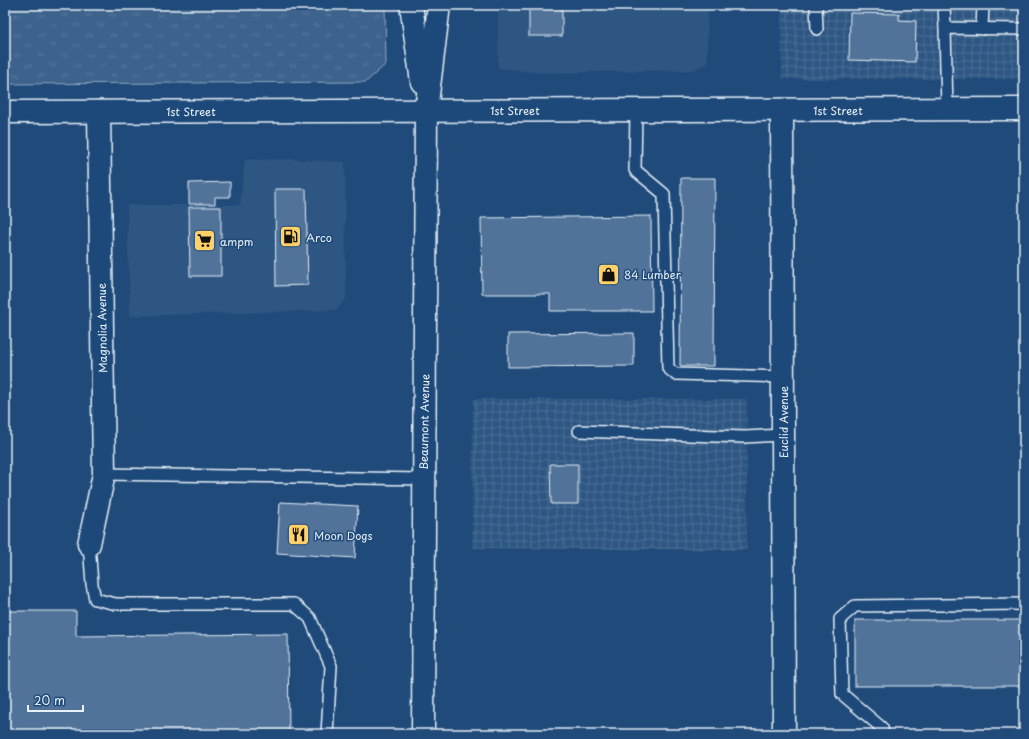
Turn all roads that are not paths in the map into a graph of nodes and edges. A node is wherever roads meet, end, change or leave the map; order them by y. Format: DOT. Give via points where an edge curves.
graph roads {
  1 [pos="411,5"];
  2 [pos="439,5"];
  3 [pos="816,5"];
  4 [pos="944,5"];
  5 [pos="983,5"];
  6 [pos="945,28"];
  7 [pos="817,29"];
  8 [pos="982,29"];
  9 [pos="1024,29"];
  10 [pos="947,109"];
  11 [pos="1024,109"];
  12 [pos="636,110"];
  13 [pos="782,110"];
  14 [pos="426,111"];
  15 [pos="5,112"];
  16 [pos="99,112"];
  17 [pos="783,377"];
  18 [pos="579,431"];
  19 [pos="783,435"];
  20 [pos="104,474"];
  21 [pos="423,479"];
  22 [pos="89,544"];
  23 [pos="1024,604"];
  24 [pos="327,734"];
  25 [pos="423,734"];
  26 [pos="784,734"];
  27 [pos="883,734"];
  1 -- 14 [label="main road"];
  2 -- 14 [label="main road"];
  3 -- 7 [label="lane"];
  4 -- 6 [label="lane"];
  5 -- 8 [label="lane"];
  6 -- 8 [label="lane"];
  6 -- 10 [label="lane"];
  8 -- 9 [label="lane"];
  10 -- 11 [label="main road, 1st Street"];
  10 -- 13 [label="main road, 1st Street"];
  12 -- 13 [label="main road, 1st Street"];
  12 -- 14 [label="main road, 1st Street"];
  12 -- 17 [label="lane" via="635,170 664,194 668,368 675,374"];
  13 -- 17 [label="main road, Euclid Avenue"];
  14 -- 16 [label="main road, 1st Street"];
  14 -- 21 [label="main road, Beaumont Avenue"];
  15 -- 16 [label="main road, 1st Street"];
  16 -- 20 [label="main road, Magnolia Avenue"];
  17 -- 19 [label="main road, Euclid Avenue"];
  18 -- 19 [label="lane" via="744,437"];
  19 -- 26 [label="main road, Euclid Avenue"];
  20 -- 21 [label="lane"];
  20 -- 22 [label="main road, Magnolia Avenue"];
  21 -- 25 [label="main road, Beaumont Avenue"];
  22 -- 24 [label="lane" via="95,599 116,604 294,604 310,618 331,666"];
  23 -- 27 [label="lane" via="855,606 840,619 842,694 882,728"];
}
